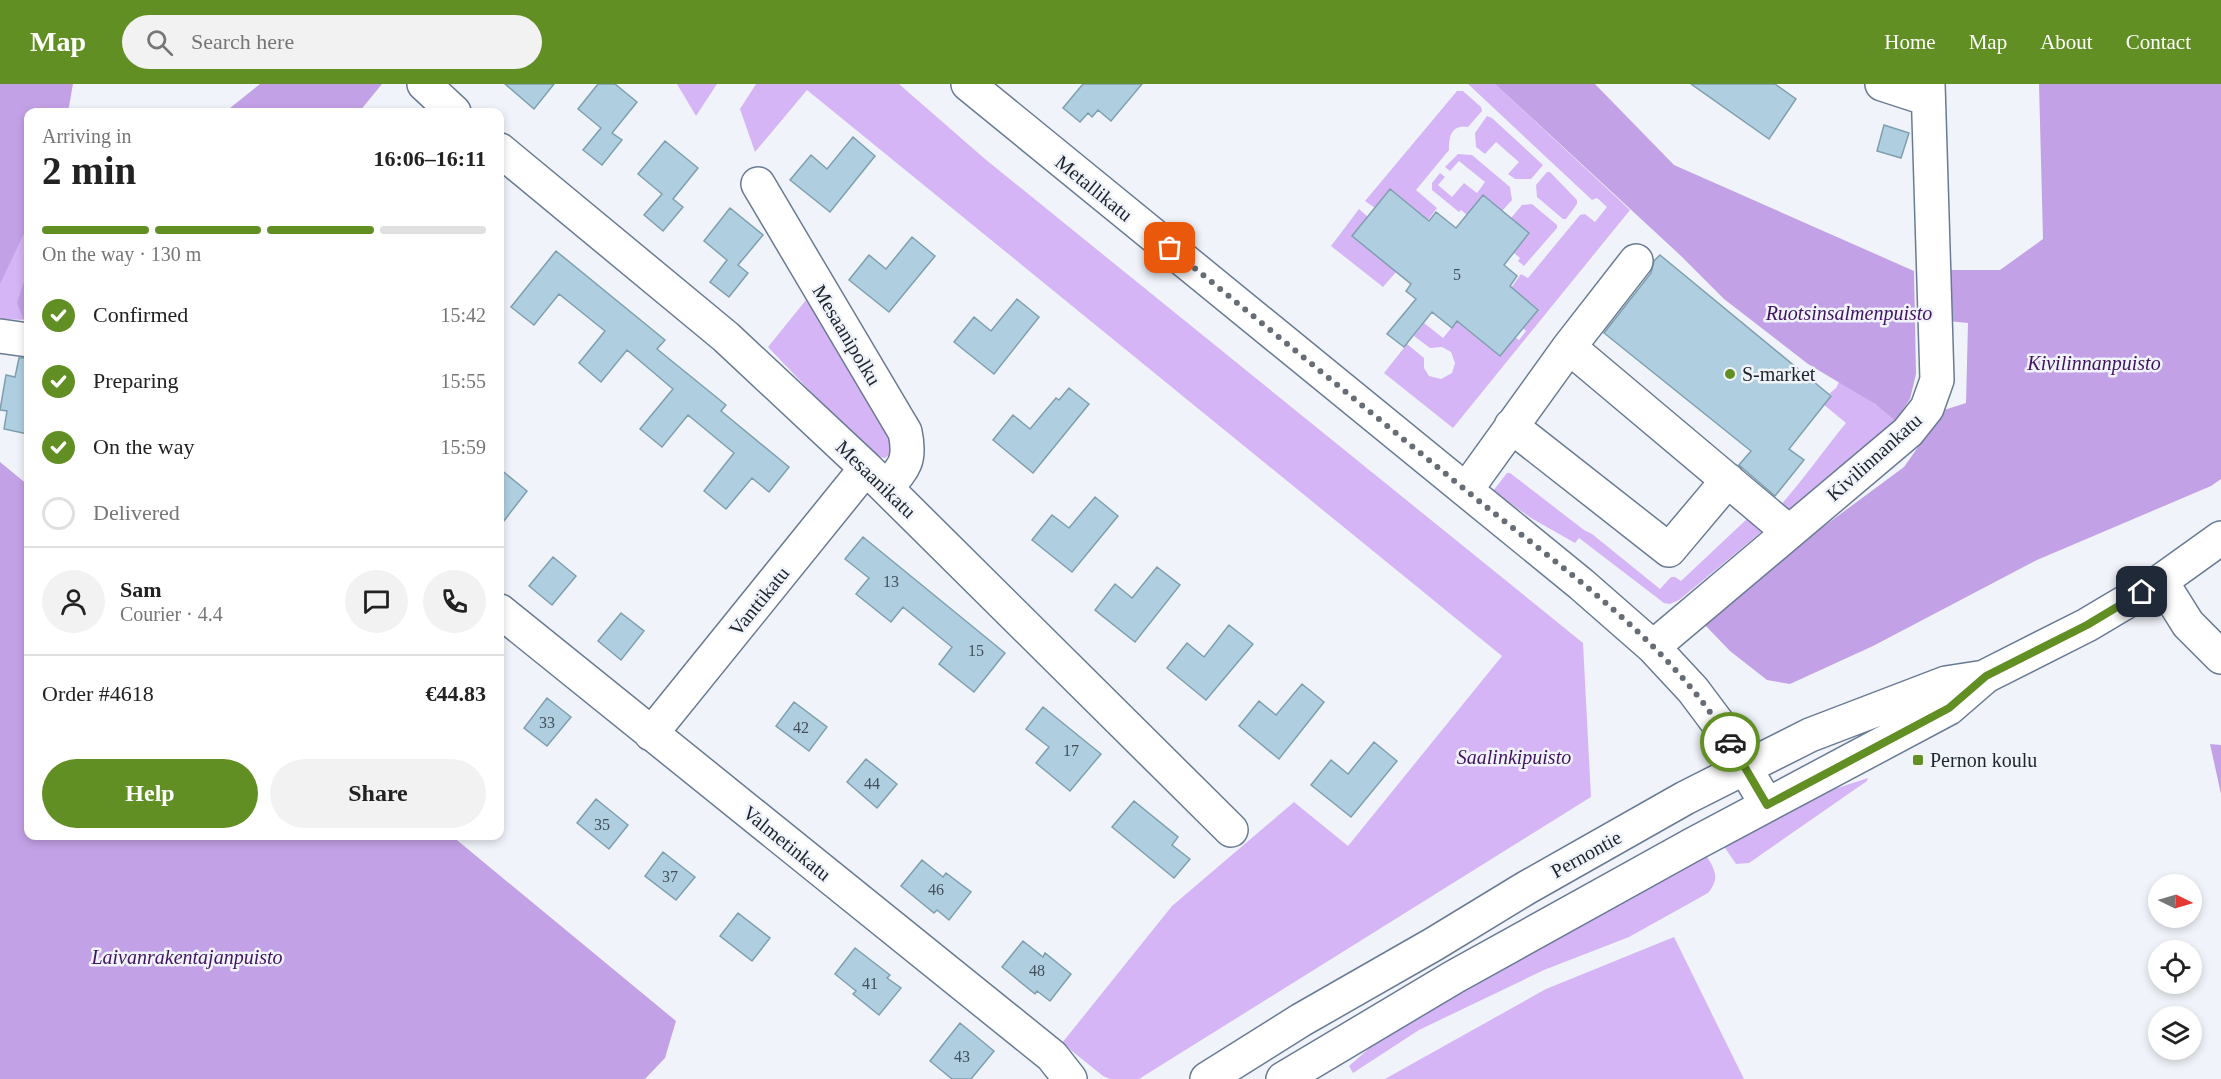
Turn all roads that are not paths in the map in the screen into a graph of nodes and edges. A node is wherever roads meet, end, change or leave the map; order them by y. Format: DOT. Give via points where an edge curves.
graph roads {
  1 [pos="424,84"];
  2 [pos="968,84"];
  3 [pos="1882,84"];
  4 [pos="1928,92"];
  5 [pos="450,108"];
  6 [pos="504,153"];
  7 [pos="758,183"];
  8 [pos="1636,261"];
  9 [pos="0,336"];
  10 [pos="24,339"];
  11 [pos="1569,347"];
  12 [pos="1511,426"];
  13 [pos="876,478"];
  14 [pos="1728,480"];
  15 [pos="1466,490"];
  16 [pos="1789,532"];
  17 [pos="2221,538"];
  18 [pos="2161,581"];
  19 [pos="504,614"];
  20 [pos="1653,647"];
  21 [pos="2221,657"];
  22 [pos="1986,676"];
  23 [pos="651,734"];
  24 [pos="1745,767"];
  25 [pos="1767,805"];
  26 [pos="1231,830"];
  27 [pos="1070,1079"];
  28 [pos="1207,1079"];
  29 [pos="1283,1079"];
  1 -- 5 [label="street"];
  2 -- 15 [label="street, Metallikatu"];
  3 -- 4 [label="street"];
  4 -- 16 [label="street, Kivilinnankatu" via="1937,380 1927,408 1908,432"];
  6 -- 13 [label="street, Mesaanikatu" via="726,337"];
  7 -- 13 [label="street, Mesaanipolku" via="904,432 908,448 903,468"];
  8 -- 11 [label="street"];
  9 -- 10 [label="street"];
  11 -- 12 [label="street"];
  11 -- 14 [label="street"];
  12 -- 14 [label="street" via="1669,550"];
  12 -- 15 [label="street"];
  13 -- 23 [label="street, Vanttikatu"];
  13 -- 26 [label="street, Mesaanikatu"];
  14 -- 16 [label="street"];
  15 -- 20 [label="street, Metallikatu"];
  16 -- 20 [label="street, Kivilinnankatu"];
  17 -- 18 [label="street, Pernontie"];
  18 -- 21 [label="street" via="2188,624"];
  18 -- 22 [label="street, Pernontie" via="2087,625"];
  19 -- 23 [label="street, Valmetinkatu"];
  20 -- 24 [label="street, Metallikatu" via="1710,711"];
  22 -- 24 [label="street, Pernontie" via="1946,682 1810,735"];
  22 -- 25 [label="street, Pernontie" via="1949,708"];
  23 -- 27 [label="street, Valmetinkatu" via="1052,1056"];
  24 -- 25 [label="street, Metallikatu"];
  24 -- 28 [label="street, Pernontie" via="1526,888"];
  25 -- 29 [label="street, Pernontie" via="1454,976"];
}
